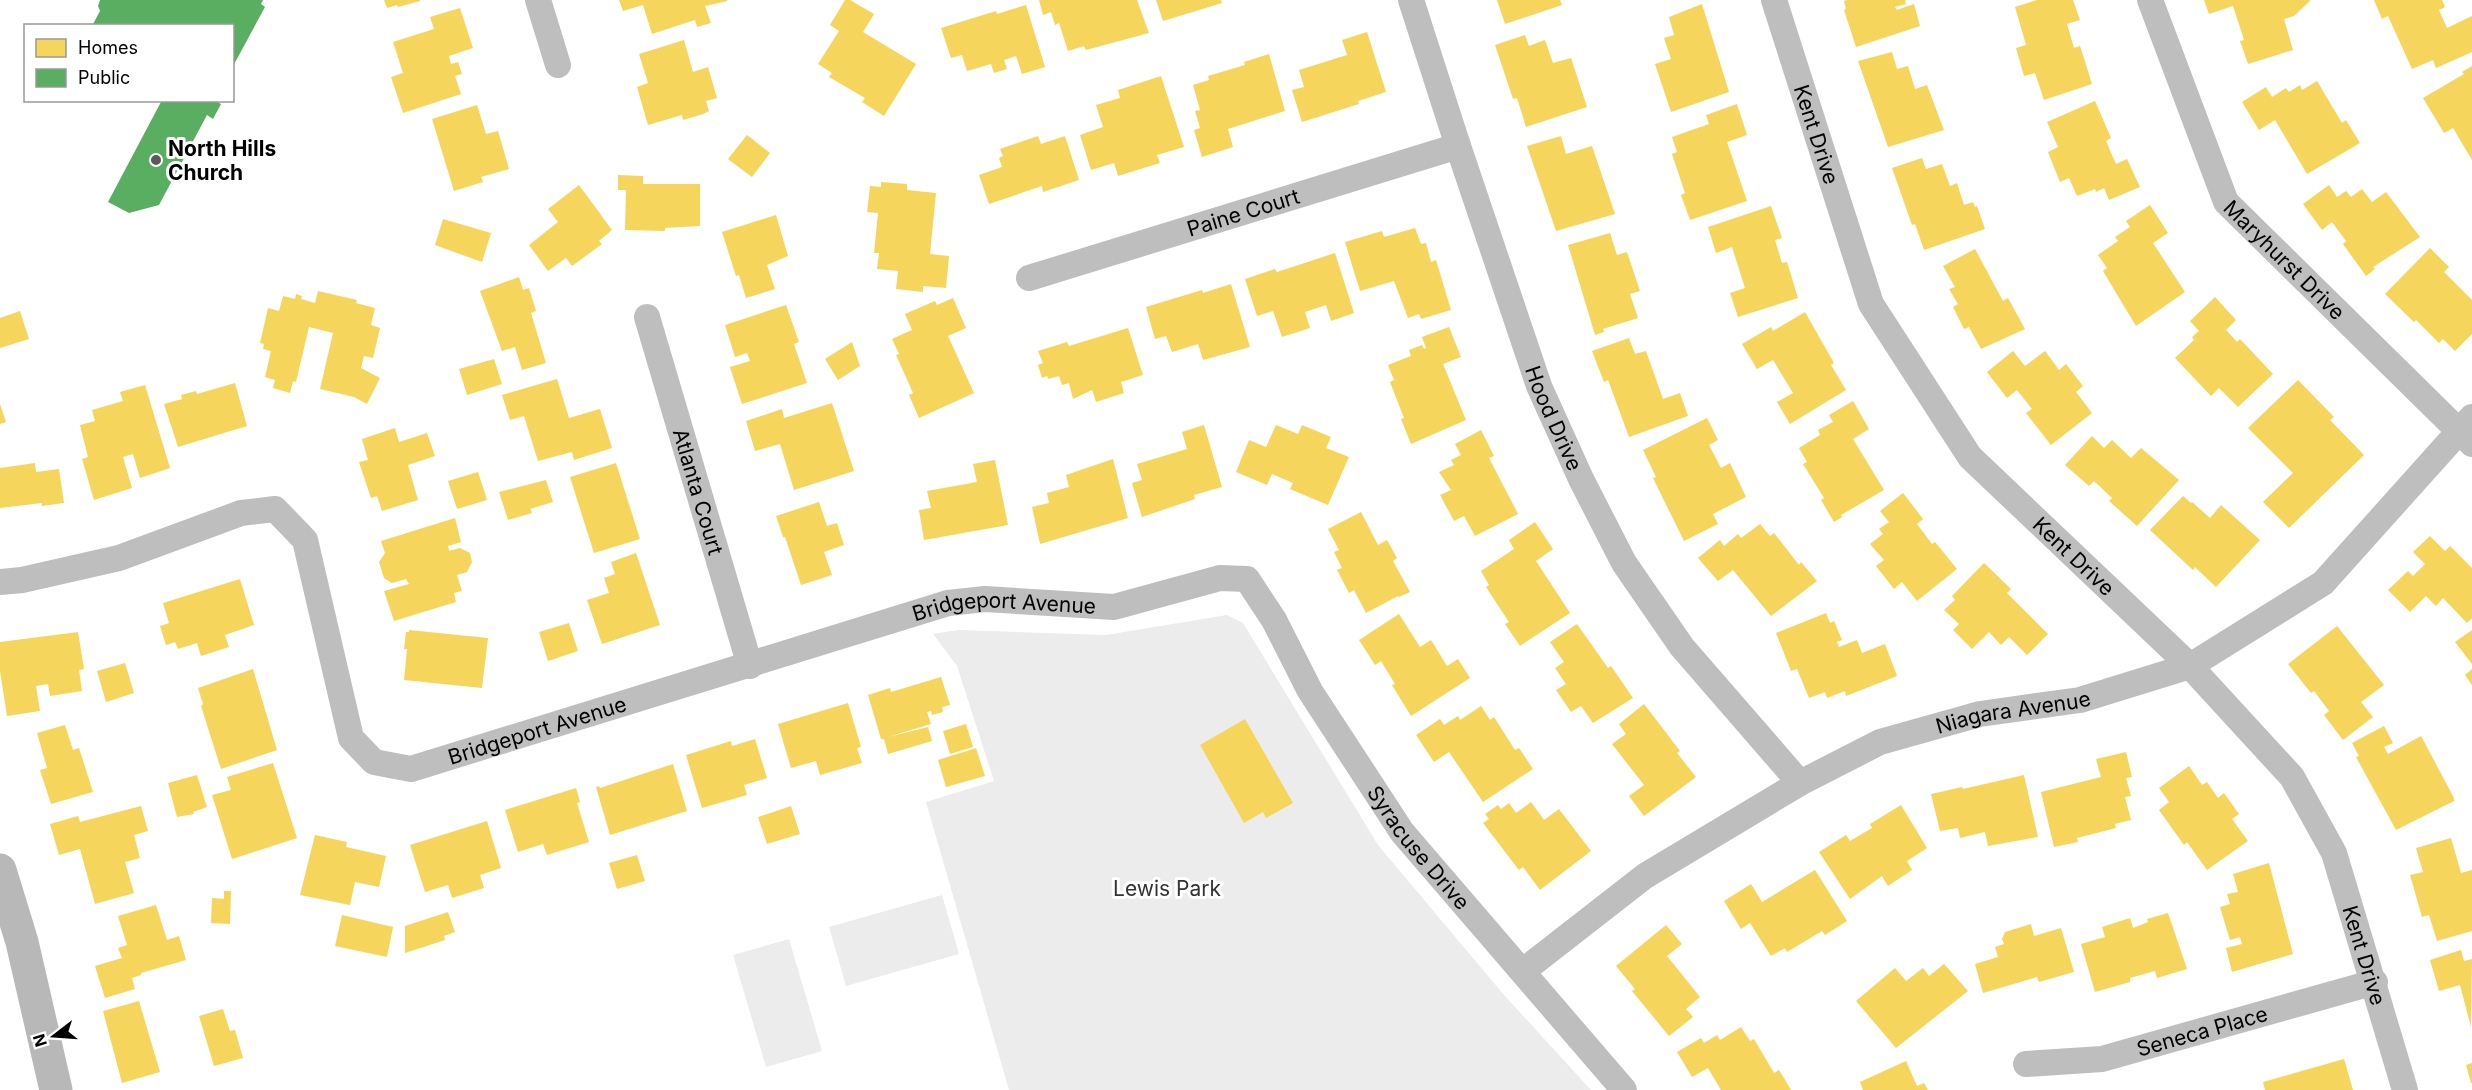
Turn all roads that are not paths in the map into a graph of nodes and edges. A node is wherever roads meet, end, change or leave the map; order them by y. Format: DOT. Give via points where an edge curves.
graph roads {
  1 [pos="538,0"];
  2 [pos="1411,0"];
  3 [pos="1774,0"];
  4 [pos="2150,0"];
  5 [pos="558,66"];
  6 [pos="1458,146"];
  7 [pos="1029,279"];
  8 [pos="647,317"];
  9 [pos="2468,431"];
  10 [pos="1247,579"];
  11 [pos="0,582"];
  12 [pos="750,666"];
  13 [pos="2190,666"];
  14 [pos="1800,783"];
  15 [pos="0,870"];
  16 [pos="1523,971"];
  17 [pos="2375,981"];
  18 [pos="2026,1064"];
  19 [pos="56,1090"];
  20 [pos="1624,1090"];
  21 [pos="2406,1090"];
  1 -- 5 [label="street"];
  2 -- 6 [label="street, Hood Drive"];
  3 -- 13 [label="street, Kent Drive" via="1871,304 1970,457"];
  4 -- 9 [label="street, Maryhurst Drive" via="2226,202"];
  6 -- 7 [label="street, Paine Court"];
  6 -- 14 [label="street, Hood Drive" via="1539,386 1624,563 1682,647"];
  8 -- 12 [label="street, Atlanta Court"];
  9 -- 13 [label="street, Niagara Avenue" via="2323,583"];
  10 -- 12 [label="street, Bridgeport Avenue" via="1220,578 1114,607 986,598 948,603"];
  10 -- 16 [label="street, Syracuse Drive" via="1274,620 1310,692 1402,832"];
  11 -- 12 [label="street, Bridgeport Avenue" via="119,558 241,513 275,509 305,540 351,738 374,762 411,769"];
  13 -- 14 [label="street, Niagara Avenue" via="2079,700 1980,714 1880,742"];
  13 -- 17 [label="street, Kent Drive" via="2292,777 2334,853"];
  14 -- 16 [label="street, Niagara Avenue" via="1645,876"];
  15 -- 19 [label="street" via="22,942"];
  16 -- 20 [label="street, Syracuse Drive"];
  17 -- 18 [label="street, Seneca Place" via="2102,1059"];
  17 -- 21 [label="street, Kent Drive"];
}
